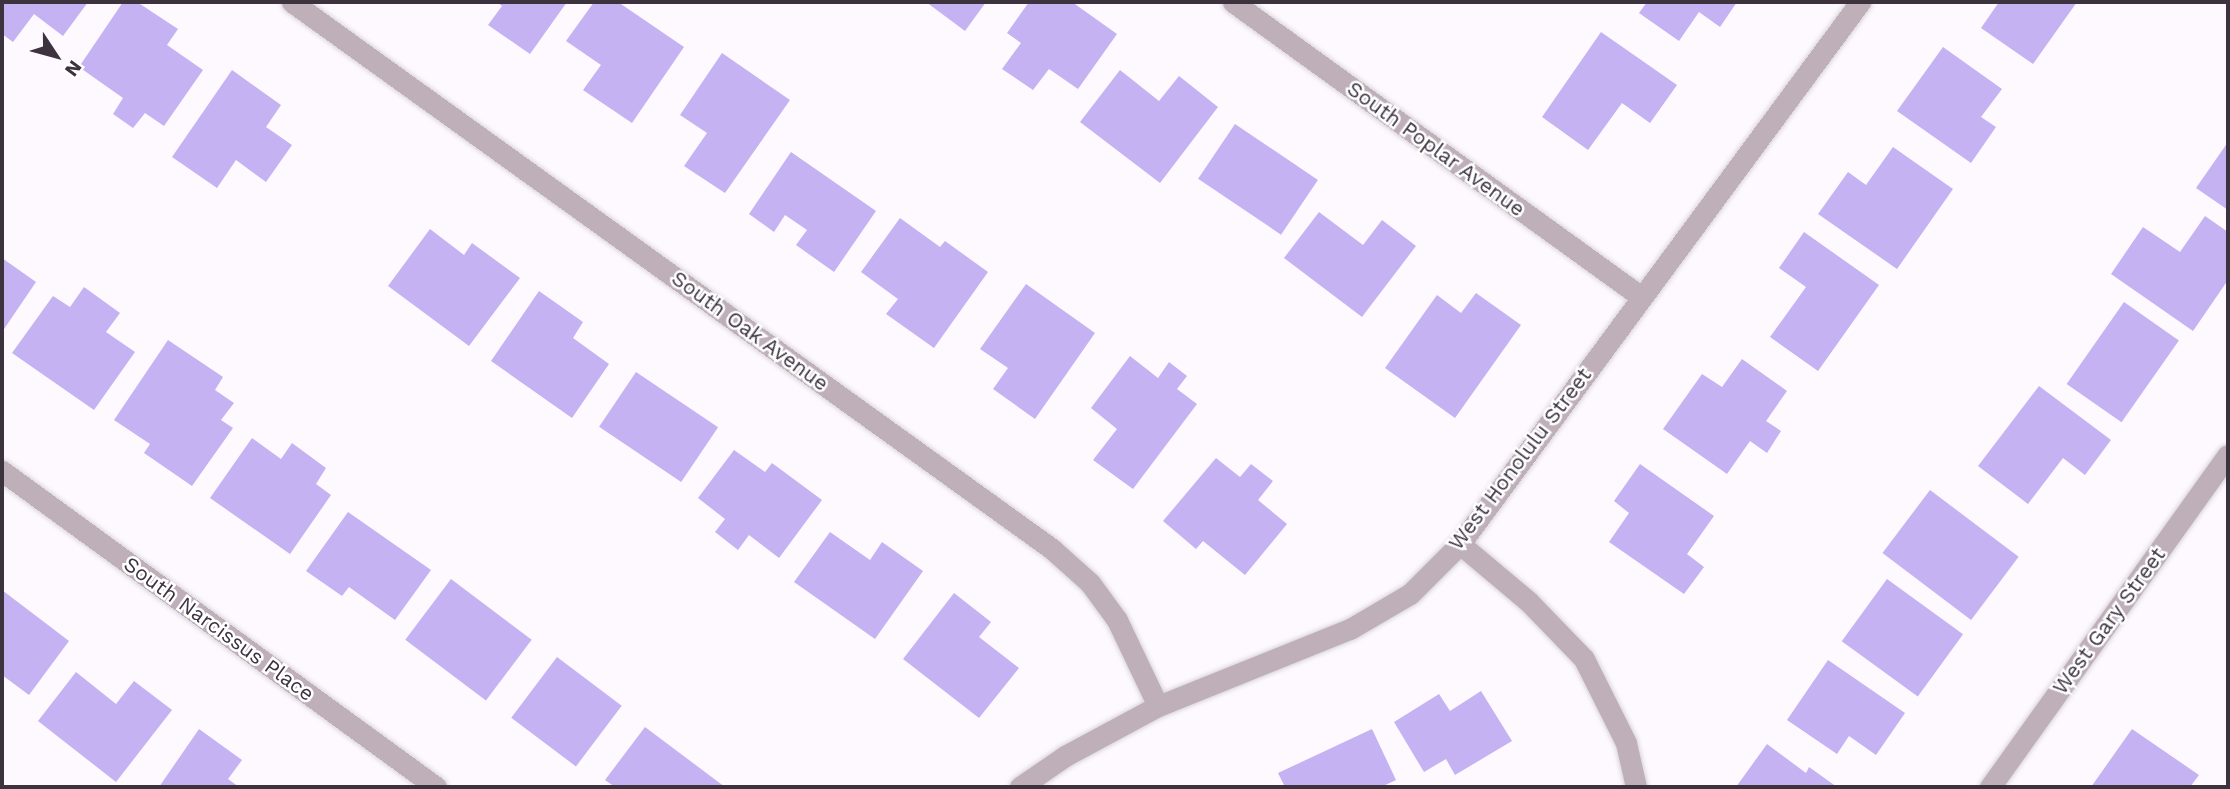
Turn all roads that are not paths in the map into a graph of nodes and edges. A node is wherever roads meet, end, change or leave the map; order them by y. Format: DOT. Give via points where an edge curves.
graph roads {
  1 [pos="292,2"];
  2 [pos="1233,2"];
  3 [pos="1860,2"];
  4 [pos="1640,296"];
  5 [pos="2228,456"];
  6 [pos="2,471"];
  7 [pos="1461,544"];
  8 [pos="1158,705"];
  9 [pos="436,787"];
  10 [pos="1020,787"];
  11 [pos="1636,787"];
  12 [pos="1990,787"];
  1 -- 8 [label="street, South Oak Avenue" via="1052,549 1090,583 1117,620"];
  2 -- 4 [label="street, South Poplar Avenue"];
  3 -- 4 [label="street, West Honolulu Street"];
  4 -- 7 [label="street, West Honolulu Street"];
  5 -- 12 [label="street, West Gary Street"];
  6 -- 9 [label="street, South Narcissus Place"];
  7 -- 8 [label="street, West Honolulu Street" via="1410,594 1350,629"];
  7 -- 11 [label="street" via="1529,602 1584,659 1626,743"];
  8 -- 10 [label="street, West Honolulu Street" via="1065,756"];
}
